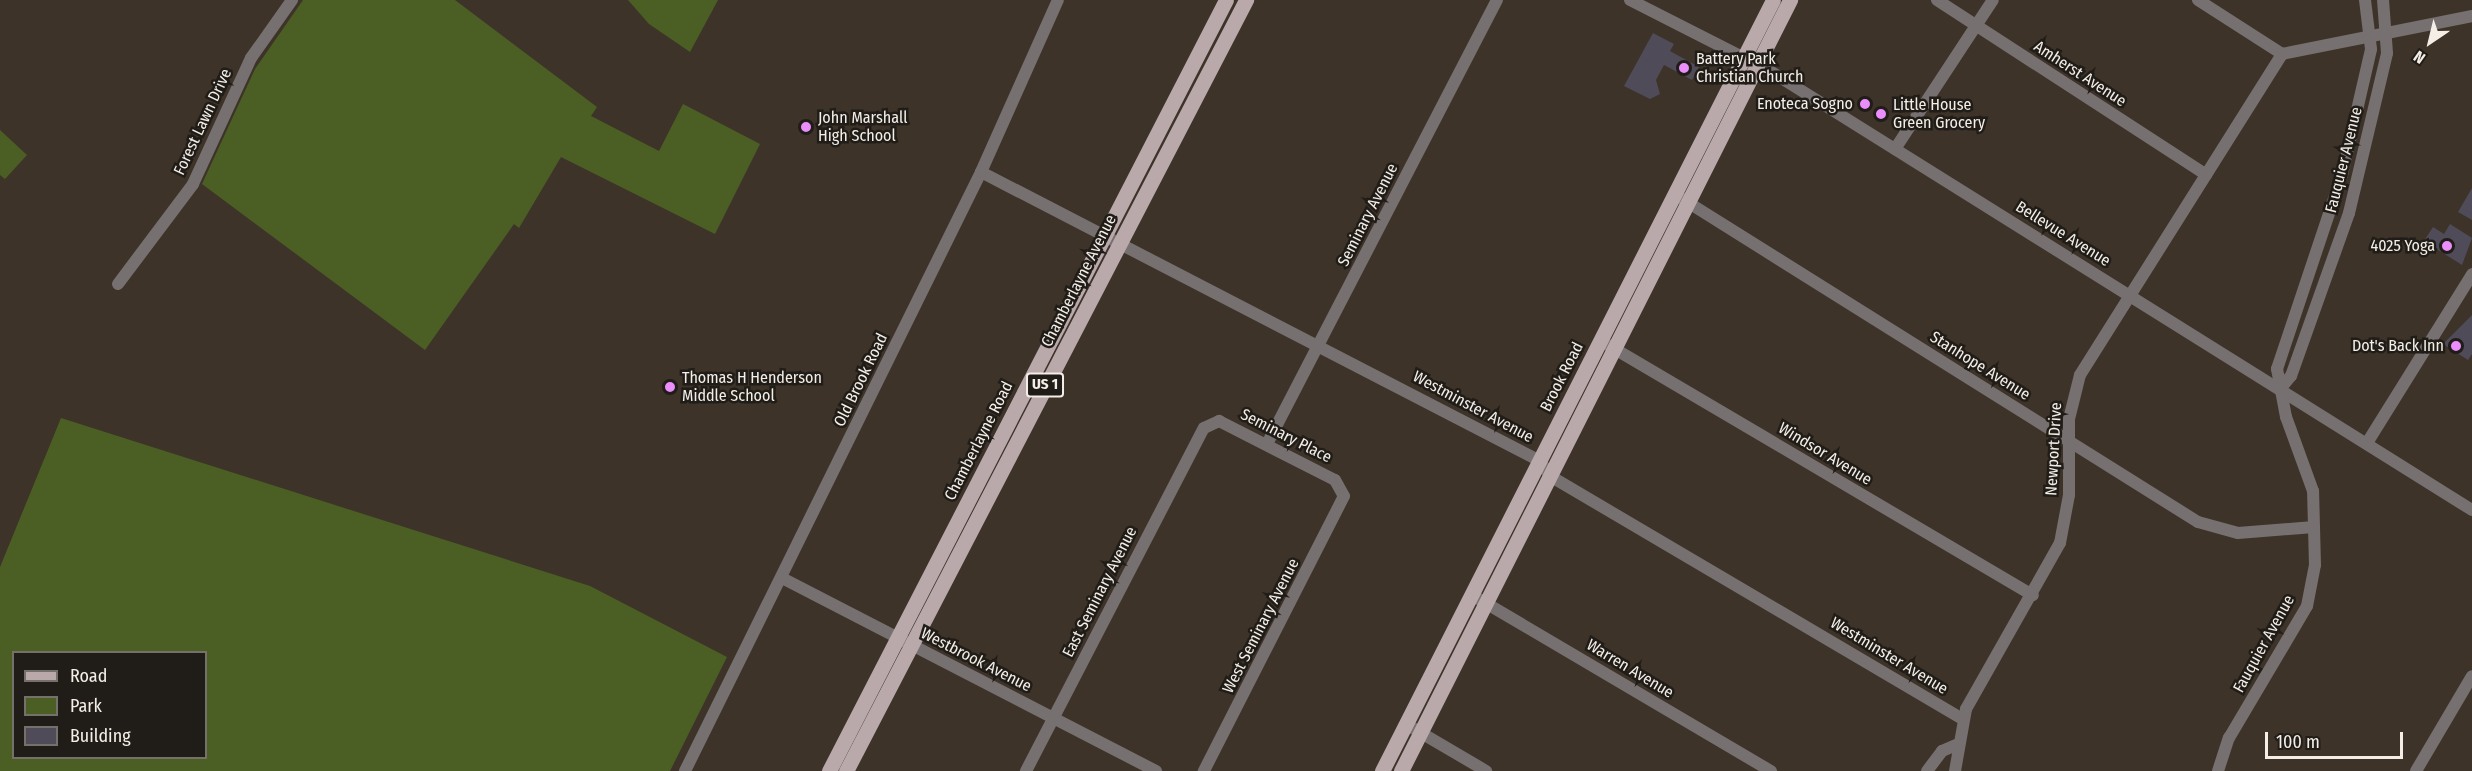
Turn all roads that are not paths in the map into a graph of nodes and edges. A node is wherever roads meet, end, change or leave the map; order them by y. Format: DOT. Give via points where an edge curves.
graph roads {
  1 [pos="292,0"];
  2 [pos="1058,0"];
  3 [pos="1226,0"];
  4 [pos="1246,0"];
  5 [pos="1497,0"];
  6 [pos="1629,0"];
  7 [pos="1773,0"];
  8 [pos="1790,0"];
  9 [pos="1937,0"];
  10 [pos="1993,0"];
  11 [pos="2198,0"];
  12 [pos="2365,0"];
  13 [pos="2383,0"];
  14 [pos="2472,16"];
  15 [pos="1976,26"];
  16 [pos="2389,32"];
  17 [pos="2371,35"];
  18 [pos="2282,54"];
  19 [pos="1744,57"];
  20 [pos="1758,65"];
  21 [pos="1895,149"];
  22 [pos="981,172"];
  23 [pos="2206,175"];
  24 [pos="1681,199"];
  25 [pos="1105,236"];
  26 [pos="1119,243"];
  27 [pos="2472,274"];
  28 [pos="118,285"];
  29 [pos="2130,295"];
  30 [pos="1600,341"];
  31 [pos="1318,346"];
  32 [pos="1614,349"];
  33 [pos="2280,389"];
  34 [pos="1204,428"];
  35 [pos="2067,440"];
  36 [pos="2367,443"];
  37 [pos="1267,444"];
  38 [pos="1540,461"];
  39 [pos="1550,476"];
  40 [pos="1344,496"];
  41 [pos="2472,510"];
  42 [pos="2314,527"];
  43 [pos="782,578"];
  44 [pos="1472,595"];
  45 [pos="2033,595"];
  46 [pos="1486,603"];
  47 [pos="904,642"];
  48 [pos="2472,675"];
  49 [pos="1053,718"];
  50 [pos="1962,719"];
  51 [pos="1406,724"];
  52 [pos="1420,732"];
  53 [pos="1956,745"];
  54 [pos="686,771"];
  55 [pos="830,771"];
  56 [pos="846,771"];
  57 [pos="1026,771"];
  58 [pos="1156,771"];
  59 [pos="1204,771"];
  60 [pos="1382,771"];
  61 [pos="1401,771"];
  62 [pos="1486,771"];
  63 [pos="1771,771"];
  64 [pos="1927,771"];
  65 [pos="1955,771"];
  66 [pos="2218,771"];
  67 [pos="2416,771"];
  1 -- 28 [label="street, Forest Lawn Drive" via="251,58 193,184"];
  2 -- 22 [label="street, Old Brook Road"];
  3 -- 25 [label="main road, Chamberlayne Road / US 1"];
  4 -- 26 [label="main road, Chamberlayne Avenue / US 1"];
  5 -- 31 [label="street, Seminary Avenue"];
  6 -- 19 [label="street, Bellevue Avenue"];
  7 -- 19 [label="main road, Brook Road"];
  8 -- 20 [label="main road, Brook Road"];
  9 -- 15 [label="street, Amherst Avenue"];
  10 -- 15 [label="street"];
  11 -- 18 [label="street"];
  12 -- 17 [label="street, Fauquier Avenue"];
  13 -- 16 [label="street, Fauquier Avenue"];
  14 -- 16 [label="street"];
  15 -- 21 [label="street"];
  15 -- 23 [label="street, Amherst Avenue"];
  16 -- 17 [label="street"];
  16 -- 33 [label="street, Fauquier Avenue" via="2349,213 2291,376"];
  17 -- 18 [label="street"];
  17 -- 33 [label="street, Fauquier Avenue" via="2335,205 2277,369"];
  18 -- 23 [label="street, Newport Drive"];
  19 -- 20 [label="street, Bellevue Avenue"];
  19 -- 24 [label="main road, Brook Road"];
  20 -- 21 [label="street, Bellevue Avenue"];
  20 -- 24 [label="main road, Brook Road"];
  21 -- 29 [label="street, Bellevue Avenue"];
  22 -- 25 [label="street, Westminster Avenue"];
  22 -- 43 [label="street, Old Brook Road"];
  23 -- 29 [label="street, Newport Drive"];
  24 -- 30 [label="main road, Brook Road"];
  24 -- 32 [label="main road, Brook Road"];
  24 -- 35 [label="street, Stanhope Avenue"];
  25 -- 26 [label="street, Westminster Avenue"];
  25 -- 47 [label="main road, Chamberlayne Road / US 1"];
  26 -- 31 [label="street, Westminster Avenue"];
  26 -- 47 [label="main road, Chamberlayne Avenue / US 1"];
  27 -- 36 [label="street"];
  29 -- 33 [label="street, Bellevue Avenue"];
  29 -- 35 [label="street, Newport Drive" via="2076,382"];
  30 -- 32 [label="street, Windsor Avenue"];
  30 -- 38 [label="main road, Brook Road"];
  31 -- 37 [label="street, Seminary Avenue"];
  31 -- 38 [label="street, Westminster Avenue"];
  32 -- 39 [label="main road, Brook Road"];
  32 -- 45 [label="street, Windsor Avenue"];
  33 -- 36 [label="street, Bellevue Avenue"];
  33 -- 42 [label="street, Fauquier Avenue" via="2309,471"];
  34 -- 37 [label="street, Seminary Place" via="1224,423"];
  34 -- 49 [label="street, East Seminary Avenue"];
  35 -- 42 [label="street, Stanhope Avenue" via="2216,528 2238,533"];
  35 -- 45 [label="street, Newport Drive" via="2069,495 2060,543"];
  36 -- 41 [label="street, Bellevue Avenue"];
  37 -- 40 [label="street, Seminary Place" via="1335,480"];
  38 -- 39 [label="street, Westminster Avenue"];
  38 -- 44 [label="main road, Brook Road"];
  39 -- 46 [label="main road, Brook Road"];
  39 -- 50 [label="street, Westminster Avenue"];
  40 -- 59 [label="street, West Seminary Avenue"];
  42 -- 66 [label="street, Fauquier Avenue" via="2307,606 2229,738"];
  43 -- 47 [label="street, Westbrook Avenue"];
  43 -- 54 [label="street, Old Brook Road"];
  44 -- 46 [label="street, Warren Avenue"];
  44 -- 51 [label="main road, Brook Road"];
  45 -- 50 [label="street, Newport Drive"];
  46 -- 52 [label="main road, Brook Road"];
  46 -- 63 [label="street, Warren Avenue"];
  47 -- 49 [label="street, Westbrook Avenue"];
  47 -- 55 [label="main road, Chamberlayne Road / US 1"];
  47 -- 56 [label="main road, Chamberlayne Avenue / US 1"];
  48 -- 67 [label="street"];
  49 -- 57 [label="street, East Seminary Avenue"];
  49 -- 58 [label="street, Westbrook Avenue"];
  50 -- 53 [label="street, Newport Drive"];
  51 -- 52 [label="street"];
  51 -- 60 [label="main road, Brook Road"];
  52 -- 61 [label="main road, Brook Road"];
  52 -- 62 [label="street"];
  53 -- 64 [label="street" via="1942,751"];
  53 -- 65 [label="street, Newport Drive"];
}
